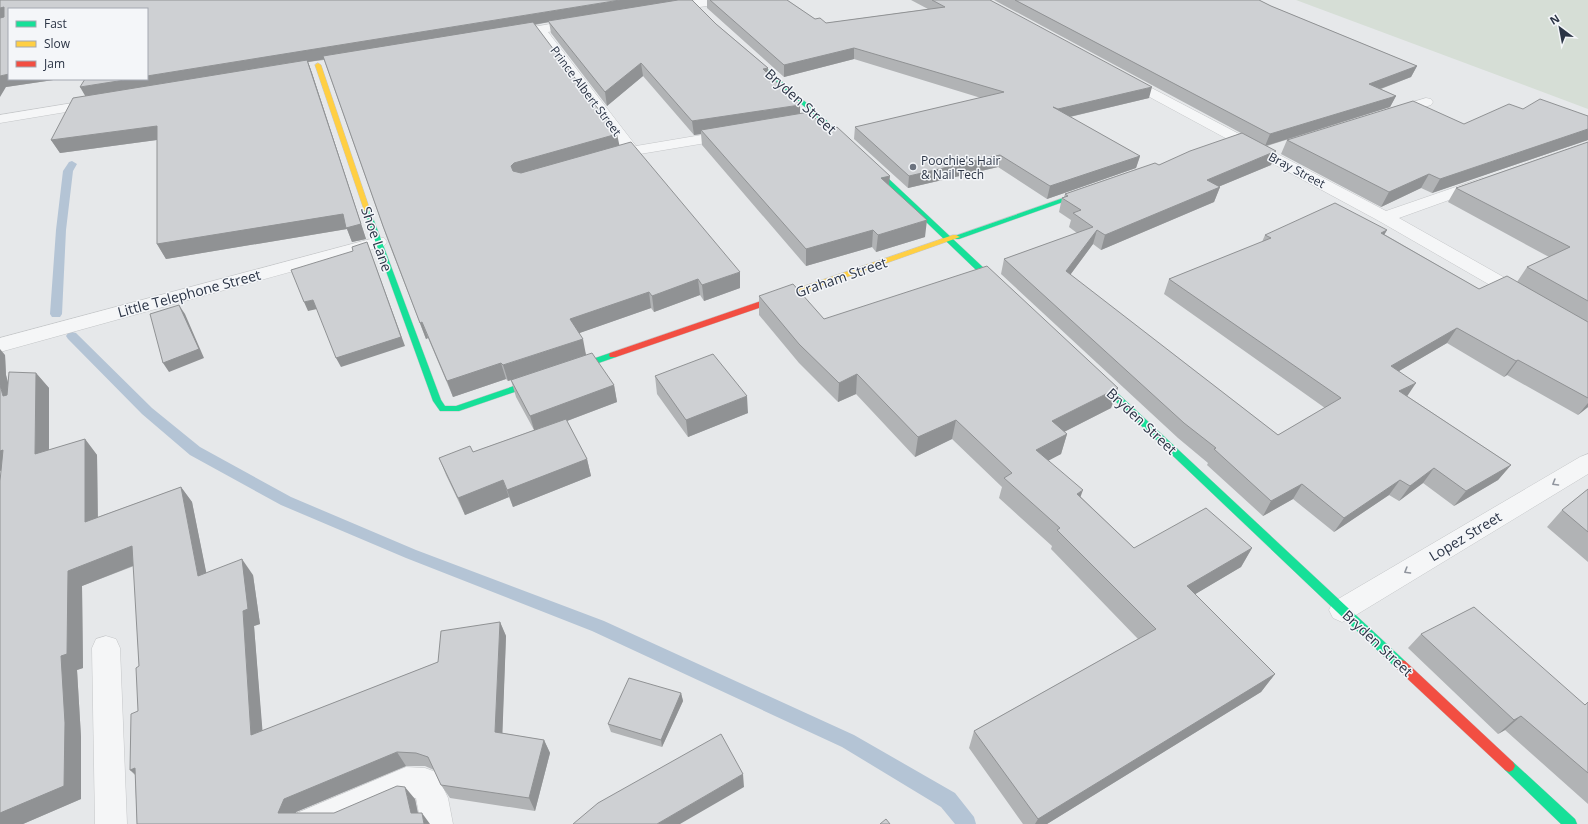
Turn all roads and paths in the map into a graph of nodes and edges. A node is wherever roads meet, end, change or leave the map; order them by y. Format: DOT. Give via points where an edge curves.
graph roads {
  1 [pos="720,0"];
  2 [pos="650,11"];
  3 [pos="591,21"];
  4 [pos="540,30"];
  5 [pos="500,37"];
  6 [pos="740,48"];
  7 [pos="334,63"];
  8 [pos="318,65"];
  9 [pos="303,68"];
  10 [pos="1113,72"];
  11 [pos="110,101"];
  12 [pos="1426,102"];
  13 [pos="1375,118"];
  14 [pos="0,119"];
  15 [pos="824,120"];
  16 [pos="804,123"];
  17 [pos="745,132"];
  18 [pos="1287,146"];
  19 [pos="632,151"];
  20 [pos="1264,152"];
  21 [pos="596,161"];
  22 [pos="1498,178"];
  23 [pos="1097,188"];
  24 [pos="1385,217"];
  25 [pos="949,240"];
  26 [pos="378,242"];
  27 [pos="1007,294"];
  28 [pos="1534,302"];
  29 [pos="0,345"];
  30 [pos="1088,370"];
  31 [pos="443,409"];
  32 [pos="1588,463"];
  33 [pos="1342,610"];
  34 [pos="106,648"];
  35 [pos="111,824"];
  36 [pos="308,824"];
  37 [pos="437,824"];
  38 [pos="1570,824"];
  1 -- 2 [label="street" via="697,7"];
  3 -- 4 [label="street"];
  4 -- 5 [label="street"];
  4 -- 19 [label="street, Prince Albert Street"];
  6 -- 15 [label="street, Bryden Street"];
  7 -- 8 [label="street"];
  8 -- 9 [label="street"];
  8 -- 26 [label="street, Shoe Lane"];
  10 -- 20 [label="street, Bray Street" via="1234,141"];
  11 -- 14 [label="street"];
  12 -- 13 [label="street"];
  15 -- 16 [label="street"];
  15 -- 25 [label="street, Bryden Street"];
  17 -- 19 [label="street"];
  18 -- 20 [label="street"];
  19 -- 21 [label="street"];
  20 -- 24 [label="street, Bray Street"];
  22 -- 24 [label="street"];
  23 -- 25 [label="street, Graham Street"];
  24 -- 28 [label="street, Bray Street"];
  25 -- 27 [label="street, Bryden Street"];
  25 -- 31 [label="street, Graham Street" via="456,409"];
  26 -- 29 [label="street, Little Telephone Street"];
  26 -- 31 [label="street, Shoe Lane" via="437,402"];
  30 -- 33 [label="street, Bryden Street"];
  32 -- 33 [label="street, Lopez Street, one-way"];
  33 -- 38 [label="street, Bryden Street"];
  34 -- 35 [label="street"];
  36 -- 37 [label="street" via="406,782 425,783 432,798"];
}
